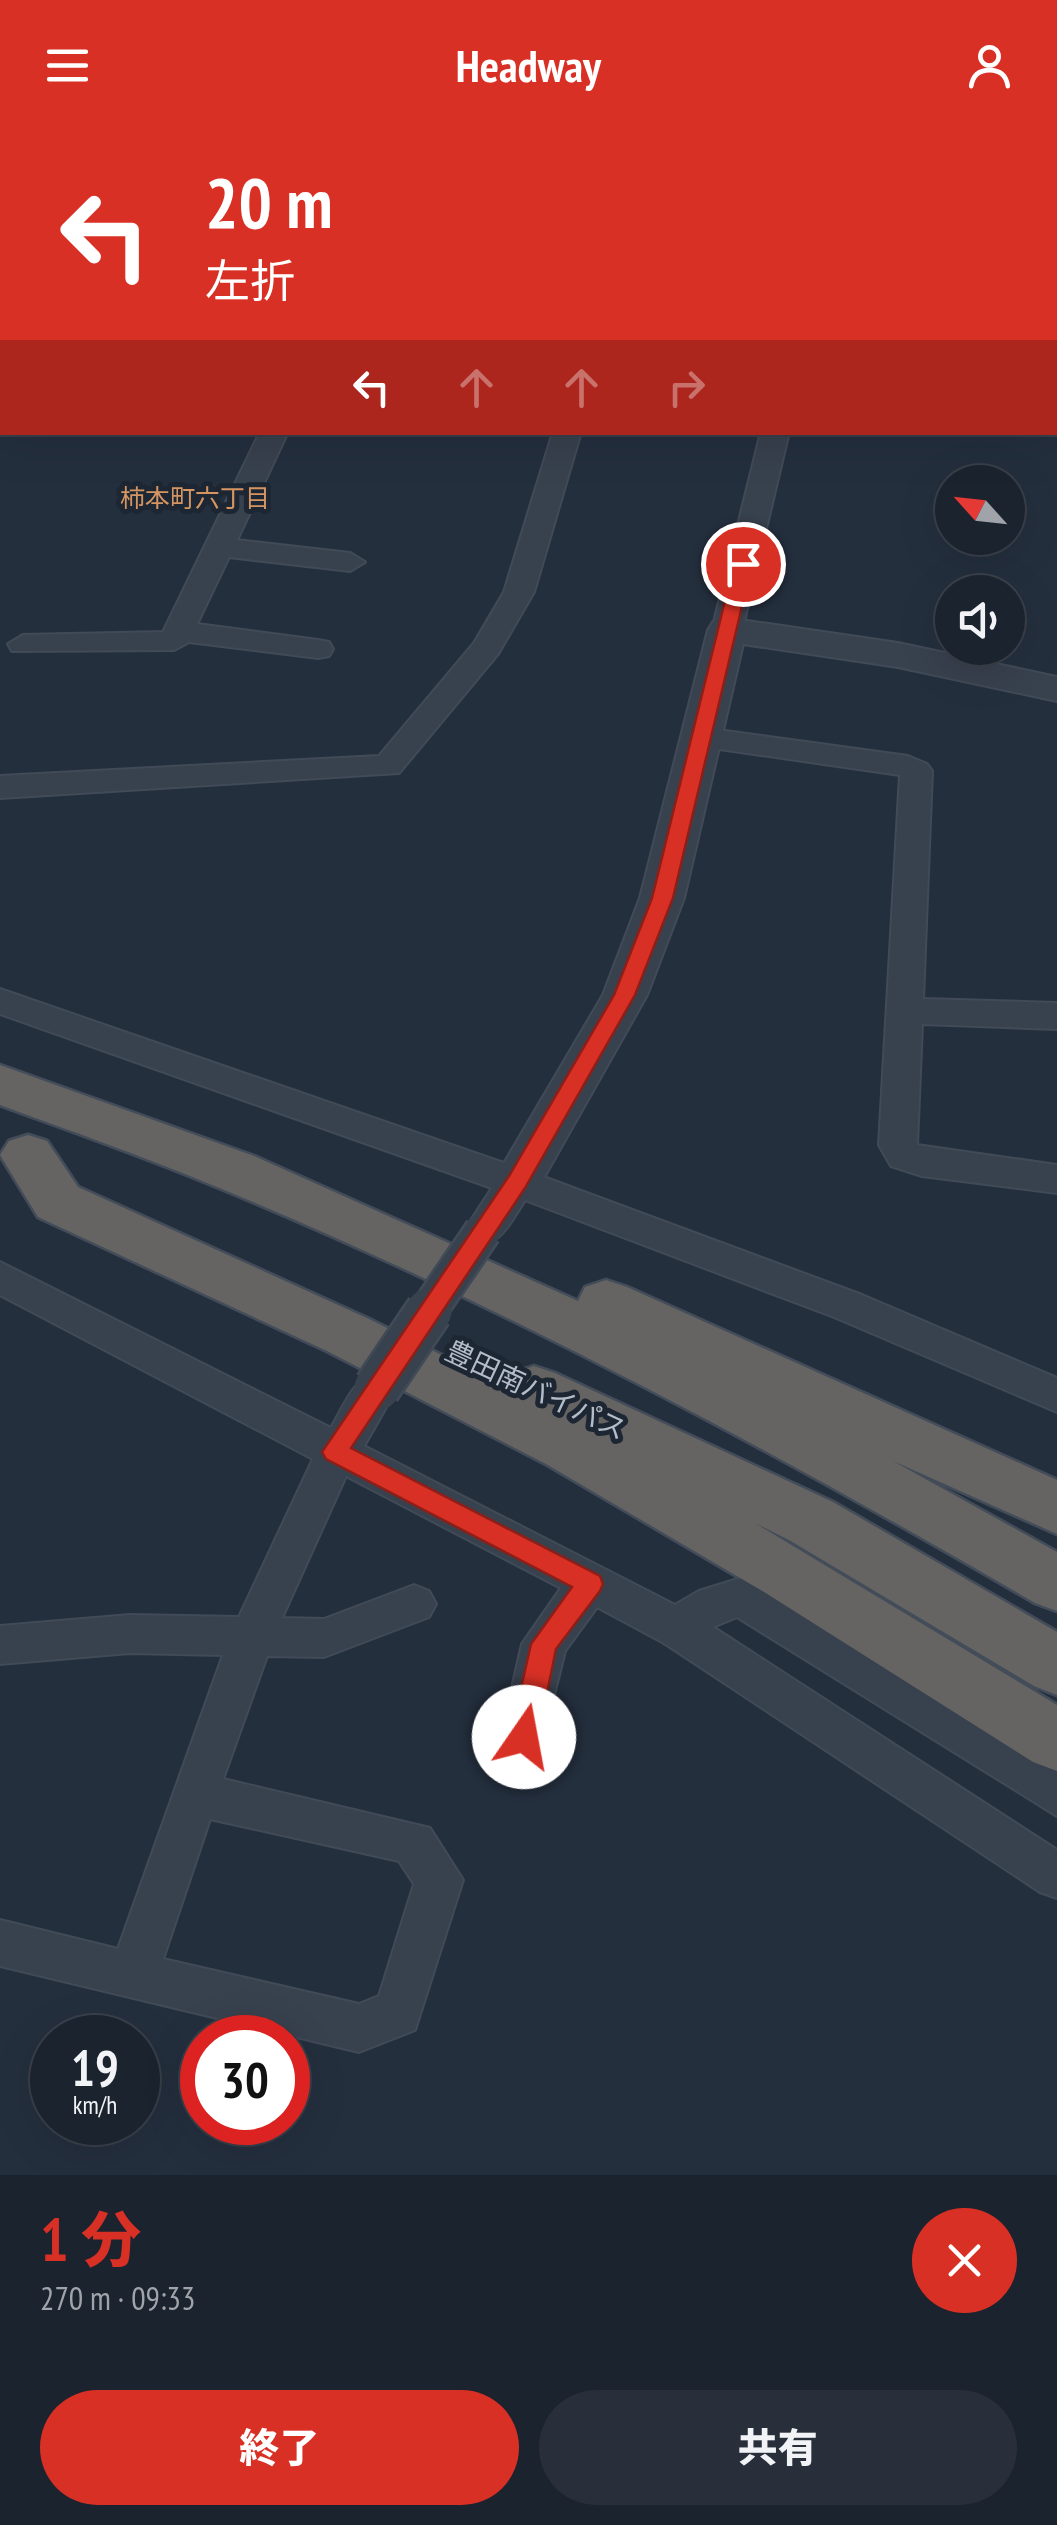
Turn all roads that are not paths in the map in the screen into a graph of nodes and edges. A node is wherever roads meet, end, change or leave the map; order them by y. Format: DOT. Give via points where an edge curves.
graph roads {
  1 [pos="273,435"];
  2 [pos="566,435"];
  3 [pos="774,435"];
  4 [pos="218,547"];
  5 [pos="350,562"];
  6 [pos="727,630"];
  7 [pos="178,631"];
  8 [pos="23,644"];
  9 [pos="318,649"];
  10 [pos="1057,688"];
  11 [pos="703,738"];
  12 [pos="0,787"];
  13 [pos="0,1000"];
  14 [pos="906,1011"];
  15 [pos="1057,1016"];
  16 [pos="0,1084"];
  17 [pos="14,1150"];
  18 [pos="232,1170"];
  19 [pos="1057,1179"];
  20 [pos="517,1182"];
  21 [pos="0,1277"];
  22 [pos="1057,1396"];
  23 [pos="335,1452"];
  24 [pos="1057,1508"];
  25 [pos="590,1584"];
  26 [pos="1057,1584"];
  27 [pos="414,1604"];
  28 [pos="680,1630"];
  29 [pos="256,1634"];
  30 [pos="0,1644"];
  31 [pos="1057,1666"];
  32 [pos="524,1737"];
  33 [pos="1057,1742"];
  34 [pos="198,1794"];
  35 [pos="1057,1795"];
  36 [pos="1057,1876"];
  37 [pos="0,1943"];
  38 [pos="133,1976"];
  1 -- 4 [label="street"];
  2 -- 12 [label="street" via="518,592 487,647 388,766"];
  3 -- 6 [label="street"];
  4 -- 5 [label="street"];
  4 -- 7 [label="street"];
  6 -- 10 [label="street"];
  6 -- 11 [label="street"];
  7 -- 8 [label="street" via="174,641"];
  7 -- 9 [label="street"];
  11 -- 14 [label="street" via="916,770"];
  11 -- 20 [label="street" via="662,898 625,995"];
  13 -- 20 [label="street"];
  14 -- 15 [label="street"];
  14 -- 19 [label="street" via="898,1146 904,1156"];
  16 -- 18 [label="highway"];
  17 -- 31 [label="highway, 豊田南バイパス" via="810,1521"];
  17 -- 33 [label="highway" via="58,1202 348,1334 568,1446"];
  18 -- 24 [label="highway" via="415,1224 537,1272"];
  18 -- 26 [label="highway" via="534,1306 859,1468"];
  20 -- 22 [label="street" via="848,1306"];
  20 -- 23 [label="street, bridge"];
  21 -- 23 [label="street"];
  23 -- 25 [label="street"];
  23 -- 29 [label="street"];
  25 -- 28 [label="street"];
  25 -- 32 [label="street" via="544,1644"];
  27 -- 29 [label="street" via="324,1638"];
  28 -- 35 [label="street" via="705,1608 740,1598 851,1661"];
  28 -- 36 [label="street"];
  29 -- 30 [label="street"];
  29 -- 34 [label="street"];
  34 -- 38 [label="street"];
  34 -- 38 [label="street" via="412,1843 439,1880 398,2014 359,2028"];
  37 -- 38 [label="street"];
}
